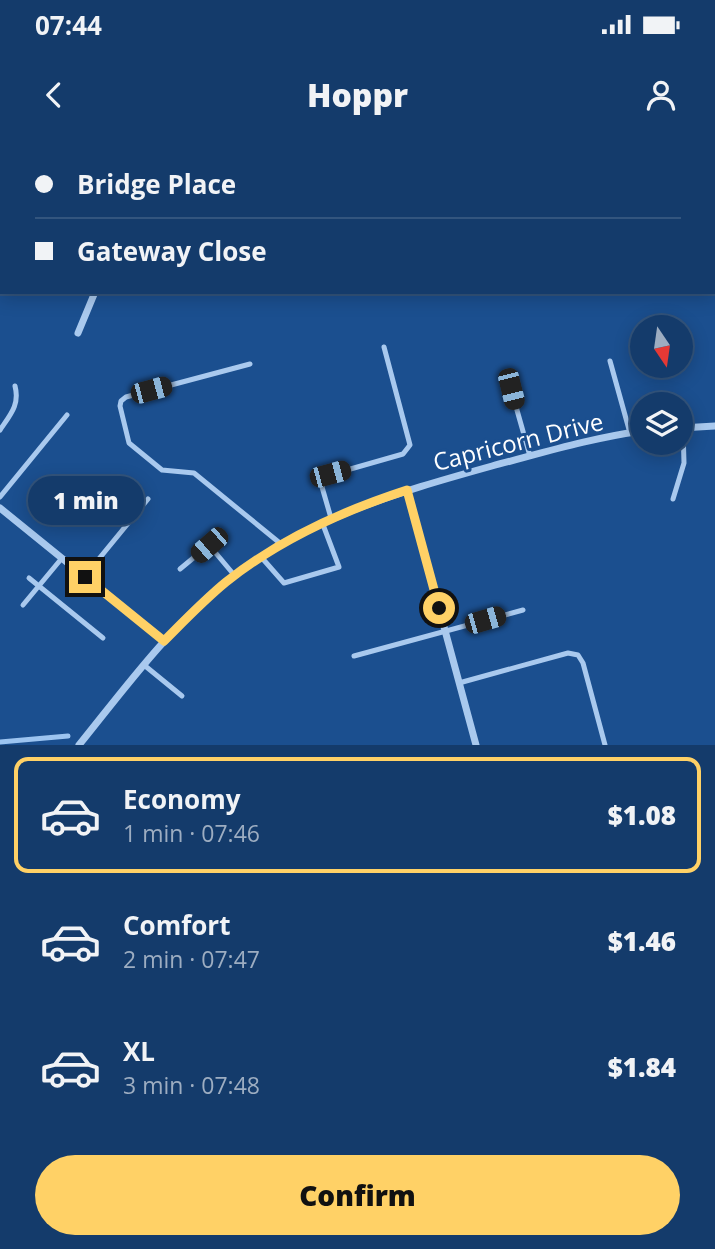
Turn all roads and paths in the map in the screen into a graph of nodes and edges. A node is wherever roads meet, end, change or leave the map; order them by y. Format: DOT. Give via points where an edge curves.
graph roads {
  1 [pos="94,294"];
  2 [pos="78,333"];
  3 [pos="384,346"];
  4 [pos="610,361"];
  5 [pos="250,364"];
  6 [pos="15,386"];
  7 [pos="511,389"];
  8 [pos="67,415"];
  9 [pos="715,426"];
  10 [pos="693,427"];
  11 [pos="0,430"];
  12 [pos="630,433"];
  13 [pos="684,455"];
  14 [pos="530,456"];
  15 [pos="407,490"];
  16 [pos="0,498"];
  17 [pos="148,499"];
  18 [pos="673,499"];
  19 [pos="0,508"];
  20 [pos="331,518"];
  21 [pos="323,522"];
  22 [pos="281,544"];
  23 [pos="62,558"];
  24 [pos="261,558"];
  25 [pos="180,569"];
  26 [pos="235,576"];
  27 [pos="85,577"];
  28 [pos="29,578"];
  29 [pos="39,586"];
  30 [pos="23,605"];
  31 [pos="523,610"];
  32 [pos="446,631"];
  33 [pos="103,638"];
  34 [pos="164,641"];
  35 [pos="355,656"];
  36 [pos="144,665"];
  37 [pos="459,683"];
  38 [pos="182,696"];
  39 [pos="79,745"];
  40 [pos="476,745"];
  41 [pos="606,745"];
  1 -- 2 [label="street"];
  3 -- 20 [label="lane" via="410,445 403,454 326,476 322,487"];
  4 -- 12 [label="lane"];
  5 -- 22 [label="lane" via="126,397 120,406 130,443 162,470 194,473"];
  6 -- 11 [label="lane" via="15,407"];
  7 -- 14 [label="lane"];
  8 -- 16 [label="lane"];
  9 -- 10 [label="street"];
  12 -- 14 [label="street, Capricorn Drive"];
  13 -- 18 [label="lane"];
  14 -- 15 [label="street, Capricorn Drive"];
  15 -- 20 [label="street, Capricorn Drive"];
  15 -- 32 [label="street"];
  17 -- 27 [label="lane"];
  19 -- 23 [label="street"];
  20 -- 21 [label="street, Capricorn Drive"];
  21 -- 22 [label="street, Capricorn Drive"];
  21 -- 24 [label="lane" via="340,567 284,583"];
  22 -- 24 [label="street, Capricorn Drive"];
  23 -- 27 [label="street"];
  23 -- 29 [label="lane"];
  24 -- 26 [label="street, Capricorn Drive"];
  25 -- 26 [label="lane" via="209,545"];
  26 -- 34 [label="street, Capricorn Drive"];
  27 -- 34 [label="street"];
  28 -- 29 [label="lane"];
  29 -- 30 [label="lane"];
  29 -- 33 [label="lane"];
  31 -- 32 [label="lane"];
  32 -- 35 [label="lane"];
  32 -- 37 [label="street"];
  34 -- 36 [label="street, Capricorn Drive"];
  36 -- 38 [label="lane"];
  36 -- 39 [label="street, Capricorn Drive"];
  37 -- 40 [label="street"];
  37 -- 41 [label="lane" via="568,653 578,655"];
}
